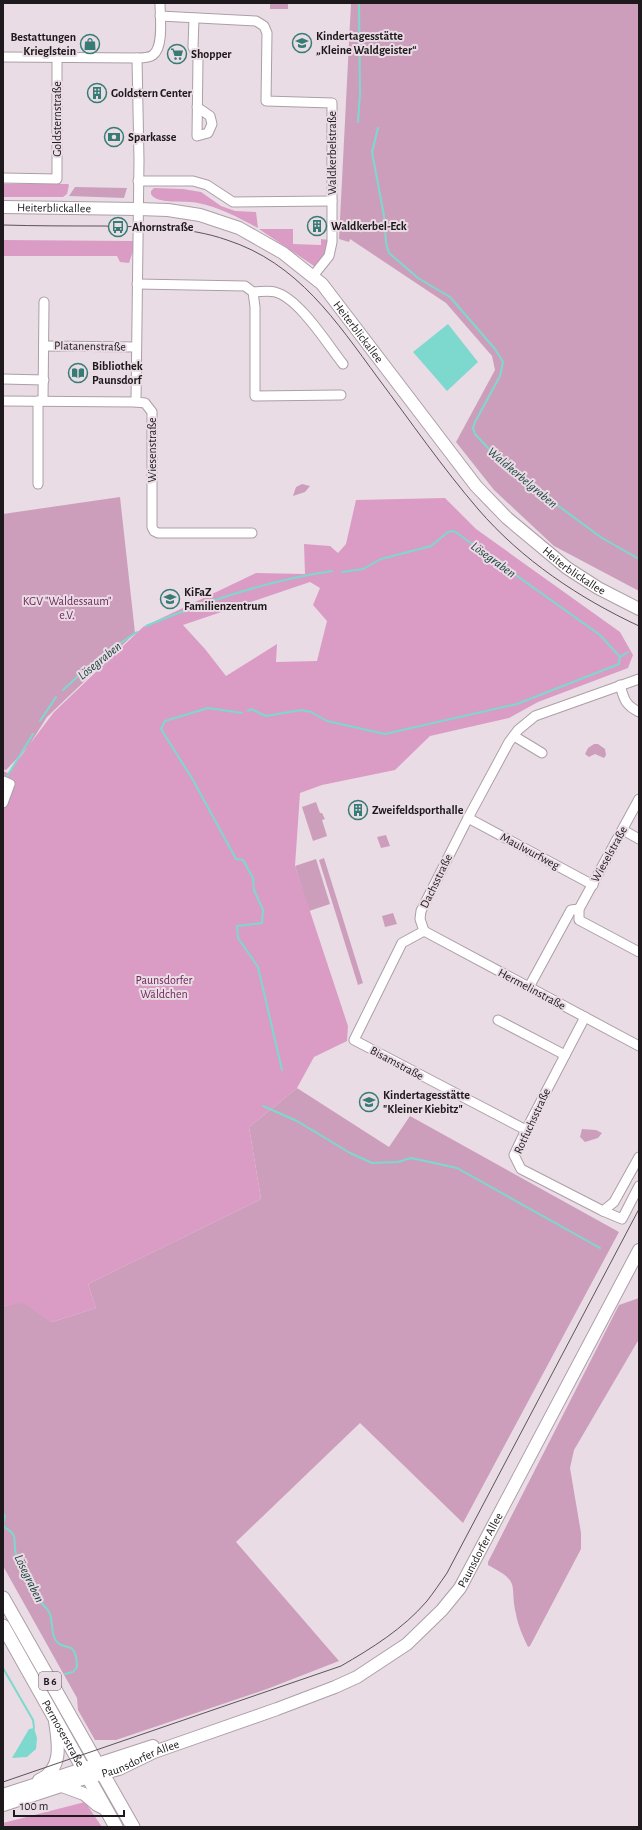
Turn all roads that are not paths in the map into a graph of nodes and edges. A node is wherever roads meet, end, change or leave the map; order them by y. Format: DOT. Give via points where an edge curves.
graph roads {
  1 [pos="160,3"];
  2 [pos="160,16"];
  3 [pos="194,18"];
  4 [pos="3,57"];
  5 [pos="57,58"];
  6 [pos="137,58"];
  7 [pos="197,107"];
  8 [pos="3,178"];
  9 [pos="138,181"];
  10 [pos="332,201"];
  11 [pos="3,207"];
  12 [pos="138,209"];
  13 [pos="313,276"];
  14 [pos="137,284"];
  15 [pos="253,292"];
  16 [pos="44,302"];
  17 [pos="44,346"];
  18 [pos="136,347"];
  19 [pos="343,364"];
  20 [pos="3,379"];
  21 [pos="44,380"];
  22 [pos="342,395"];
  23 [pos="3,401"];
  24 [pos="41,401"];
  25 [pos="136,402"];
  26 [pos="38,484"];
  27 [pos="252,533"];
  28 [pos="639,609"];
  29 [pos="639,679"];
  30 [pos="620,685"];
  31 [pos="639,712"];
  32 [pos="514,736"];
  33 [pos="542,753"];
  34 [pos="3,781"];
  35 [pos="639,799"];
  36 [pos="3,803"];
  37 [pos="468,818"];
  38 [pos="623,830"];
  39 [pos="639,839"];
  40 [pos="593,885"];
  41 [pos="579,909"];
  42 [pos="424,931"];
  43 [pos="639,952"];
  44 [pos="529,987"];
  45 [pos="585,1017"];
  46 [pos="498,1020"];
  47 [pos="639,1046"];
  48 [pos="565,1056"];
  49 [pos="526,1130"];
  50 [pos="639,1157"];
  51 [pos="639,1186"];
  52 [pos="603,1210"];
  53 [pos="639,1250"];
  54 [pos="3,1598"];
  55 [pos="3,1626"];
  56 [pos="55,1719"];
  57 [pos="99,1769"];
  58 [pos="85,1773"];
  59 [pos="62,1786"];
  60 [pos="20,1790"];
  61 [pos="3,1795"];
  62 [pos="3,1805"];
  63 [pos="105,1809"];
  64 [pos="116,1827"];
  65 [pos="133,1827"];
  1 -- 2 [label="street"];
  2 -- 3 [label="street, Waldkerbelstraße"];
  2 -- 6 [label="street" via="160,44 157,51 152,56"];
  3 -- 7 [label="street" via="193,47 198,58"];
  3 -- 10 [label="street, Waldkerbelstraße" via="256,21 264,26 266,101 332,103"];
  4 -- 5 [label="street"];
  5 -- 6 [label="street"];
  5 -- 8 [label="street, Goldsternstraße" via="57,179"];
  6 -- 9 [label="street"];
  9 -- 10 [label="street" via="193,181 208,185 233,202"];
  9 -- 12 [label="street"];
  10 -- 13 [label="street, Waldkerbelstraße" via="332,242 329,256"];
  11 -- 12 [label="main road, Heiterblickallee"];
  12 -- 13 [label="main road, Heiterblickallee" via="200,214 239,228 283,253"];
  12 -- 14 [label="street"];
  13 -- 28 [label="main road, Heiterblickallee" via="336,302 476,486 502,513 567,568 598,588"];
  14 -- 15 [label="street" via="245,286"];
  14 -- 18 [label="street"];
  15 -- 19 [label="street" via="276,292 291,301"];
  15 -- 22 [label="street" via="254,396"];
  16 -- 17 [label="street, Platanenstraße"];
  17 -- 18 [label="street, Platanenstraße"];
  17 -- 21 [label="street, Platanenstraße"];
  18 -- 25 [label="street"];
  20 -- 21 [label="street"];
  21 -- 24 [label="street, Platanenstraße"];
  23 -- 24 [label="street"];
  24 -- 25 [label="street"];
  24 -- 26 [label="street, Platanenstraße"];
  25 -- 27 [label="street, Wiesenstraße" via="145,403 152,412 154,531"];
  29 -- 30 [label="street, Dachsstraße"];
  30 -- 31 [label="street" via="625,700 630,707"];
  30 -- 32 [label="street, Dachsstraße" via="535,716"];
  32 -- 33 [label="street"];
  32 -- 37 [label="street, Dachsstraße"];
  34 -- 36 [label="street" via="10,784"];
  35 -- 38 [label="street, Wieselstraße"];
  37 -- 40 [label="street, Maulwurfweg"];
  37 -- 42 [label="street, Dachsstraße" via="421,911 420,919"];
  38 -- 39 [label="street"];
  38 -- 40 [label="street, Wieselstraße"];
  40 -- 41 [label="street, Wieselstraße"];
  41 -- 43 [label="street" via="579,920"];
  41 -- 44 [label="street, Wieselstraße" via="571,910"];
  42 -- 44 [label="street, Hermelinstraße"];
  42 -- 49 [label="street, Bisamstraße" via="402,943 354,1040"];
  44 -- 45 [label="street, Hermelinstraße"];
  45 -- 47 [label="street, Hermelinstraße"];
  45 -- 48 [label="street, Rotfuchsstraße"];
  46 -- 48 [label="street"];
  48 -- 49 [label="street, Rotfuchsstraße"];
  49 -- 52 [label="street, Rotfuchsstraße" via="514,1155 521,1169"];
  50 -- 52 [label="street" via="614,1202"];
  51 -- 52 [label="street, Rotfuchsstraße" via="622,1219"];
  53 -- 57 [label="main road, Paunsdorfer Allee" via="460,1588 442,1610 407,1644 357,1677 277,1709 209,1732 176,1739"];
  54 -- 57 [label="main road, Permoserstraße / B 6"];
  55 -- 56 [label="main road, Permoserstraße / B 6"];
  56 -- 58 [label="main road, Permoserstraße / B 6"];
  56 -- 60 [label="main road" via="59,1752 52,1769 44,1778"];
  57 -- 58 [label="main road, Paunsdorfer Allee"];
  57 -- 65 [label="main road, B 6"];
  58 -- 59 [label="main road, Paunsdorfer Allee"];
  58 -- 60 [label="main road, Paunsdorfer Allee"];
  58 -- 63 [label="main road, B 6"];
  59 -- 62 [label="main road, Paunsdorfer Allee"];
  59 -- 63 [label="main road" via="84,1794"];
  60 -- 61 [label="main road, Paunsdorfer Allee"];
  63 -- 64 [label="main road, B 6"];
}
